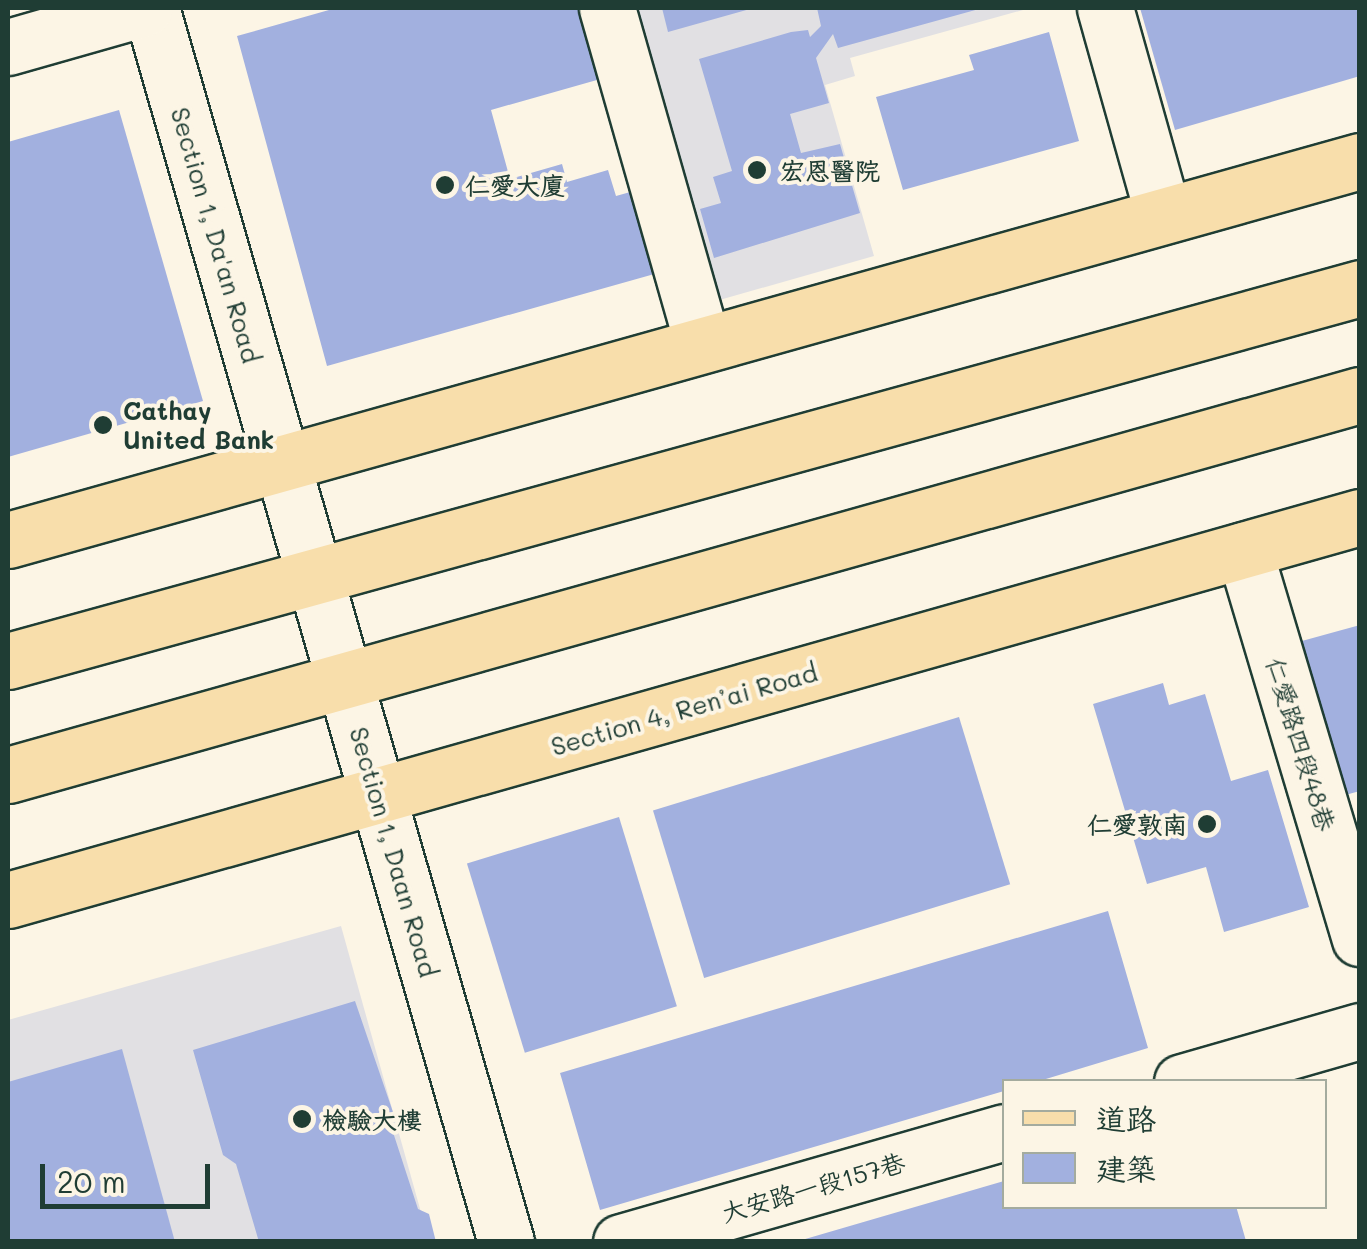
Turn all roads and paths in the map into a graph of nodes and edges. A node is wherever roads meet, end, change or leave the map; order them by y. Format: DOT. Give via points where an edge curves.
graph roads {
  1 [pos="148,8"];
  2 [pos="607,8"];
  3 [pos="1104,8"];
  4 [pos="8,47"];
  5 [pos="1360,160"];
  6 [pos="1163,216"];
  7 [pos="1360,288"];
  8 [pos="704,344"];
  9 [pos="1360,396"];
  10 [pos="280,464"];
  11 [pos="1360,517"];
  12 [pos="8,540"];
  13 [pos="1244,550"];
  14 [pos="313,574"];
  15 [pos="8,661"];
  16 [pos="343,679"];
  17 [pos="8,775"];
  18 [pos="378,796"];
  19 [pos="8,900"];
  20 [pos="1360,938"];
  21 [pos="1360,1031"];
  22 [pos="1192,1079"];
  23 [pos="1002,1133"];
  24 [pos="506,1242"];
  25 [pos="621,1242"];
  1 -- 4 [label="street"];
  1 -- 10 [label="street, Section 1, Da'an Road"];
  2 -- 8 [label="street"];
  3 -- 6 [label="street"];
  5 -- 6 [label="main road"];
  6 -- 8 [label="main road"];
  7 -- 14 [label="main road"];
  8 -- 10 [label="main road"];
  9 -- 16 [label="main road"];
  10 -- 12 [label="main road"];
  10 -- 14 [label="street, Section 1, Daan Road"];
  11 -- 13 [label="main road, Section 4, Ren’ai Road"];
  13 -- 18 [label="main road, Section 4, Ren’ai Road"];
  13 -- 20 [label="street, 仁愛路四段48巷"];
  14 -- 15 [label="main road"];
  14 -- 16 [label="street, Section 1, Daan Road"];
  16 -- 17 [label="main road"];
  16 -- 18 [label="street, Section 1, Daan Road"];
  18 -- 19 [label="main road, Section 4, Ren’ai Road"];
  18 -- 24 [label="street, Section 1, Daan Road"];
  21 -- 22 [label="street"];
  23 -- 25 [label="street, 大安路一段157巷"];
}
